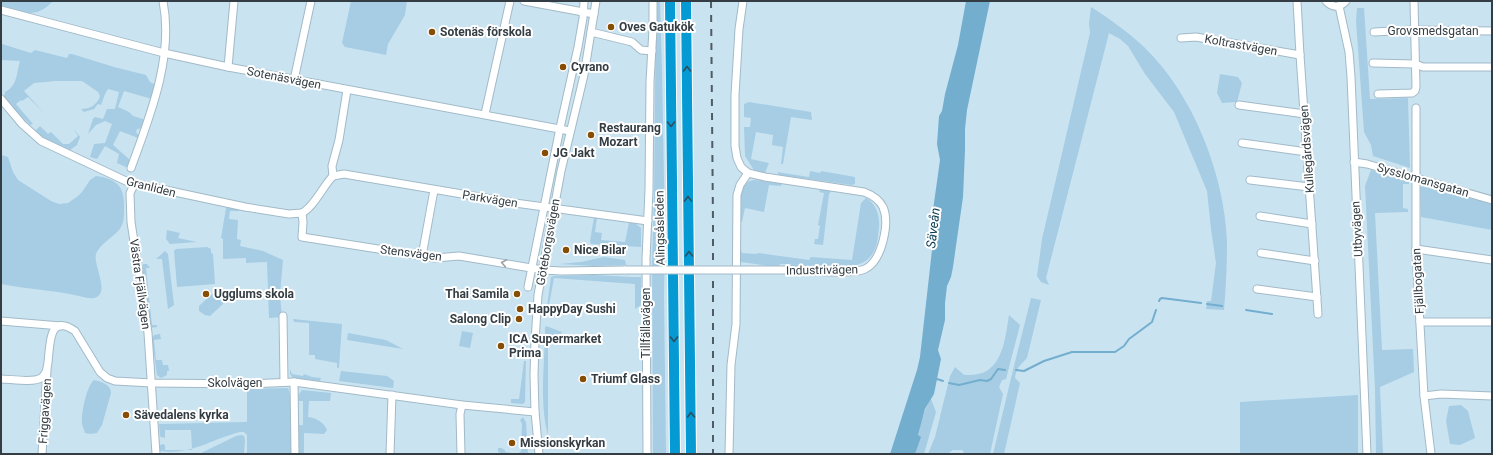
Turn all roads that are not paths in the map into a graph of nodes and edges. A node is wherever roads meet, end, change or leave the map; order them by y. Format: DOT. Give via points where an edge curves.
graph roads {
  1 [pos="163,1"];
  2 [pos="234,1"];
  3 [pos="311,1"];
  4 [pos="510,1"];
  5 [pos="524,1"];
  6 [pos="584,1"];
  7 [pos="596,1"];
  8 [pos="653,1"];
  9 [pos="670,1"];
  10 [pos="686,1"];
  11 [pos="743,1"];
  12 [pos="1297,1"];
  13 [pos="1326,1"];
  14 [pos="1346,1"];
  15 [pos="1414,1"];
  16 [pos="1339,6"];
  17 [pos="1,10"];
  18 [pos="583,12"];
  19 [pos="594,14"];
  20 [pos="1413,30"];
  21 [pos="1492,31"];
  22 [pos="591,32"];
  23 [pos="1374,32"];
  24 [pos="1181,38"];
  25 [pos="652,51"];
  26 [pos="164,53"];
  27 [pos="1300,55"];
  28 [pos="1373,63"];
  29 [pos="1415,64"];
  30 [pos="228,67"];
  31 [pos="1492,67"];
  32 [pos="294,80"];
  33 [pos="347,90"];
  34 [pos="1378,94"];
  35 [pos="1,99"];
  36 [pos="1239,105"];
  37 [pos="1416,108"];
  38 [pos="485,114"];
  39 [pos="1305,114"];
  40 [pos="560,128"];
  41 [pos="570,131"];
  42 [pos="1242,143"];
  43 [pos="1307,152"];
  44 [pos="1354,162"];
  45 [pos="131,168"];
  46 [pos="748,173"];
  47 [pos="333,176"];
  48 [pos="1416,178"];
  49 [pos="1250,180"];
  50 [pos="134,184"];
  51 [pos="1309,187"];
  52 [pos="434,190"];
  53 [pos="1492,200"];
  54 [pos="544,207"];
  55 [pos="554,208"];
  56 [pos="302,213"];
  57 [pos="1260,216"];
  58 [pos="648,221"];
  59 [pos="1312,224"];
  60 [pos="1416,249"];
  61 [pos="1261,253"];
  62 [pos="422,256"];
  63 [pos="1492,260"];
  64 [pos="1315,261"];
  65 [pos="531,269"];
  66 [pos="543,270"];
  67 [pos="528,287"];
  68 [pos="1257,289"];
  69 [pos="1317,297"];
  70 [pos="1318,314"];
  71 [pos="283,316"];
  72 [pos="1,321"];
  73 [pos="1420,322"];
  74 [pos="1492,322"];
  75 [pos="62,326"];
  76 [pos="48,368"];
  77 [pos="1,379"];
  78 [pos="284,382"];
  79 [pos="294,382"];
  80 [pos="152,384"];
  81 [pos="392,396"];
  82 [pos="1424,396"];
  83 [pos="1492,396"];
  84 [pos="462,405"];
  85 [pos="535,412"];
  86 [pos="42,454"];
  87 [pos="156,454"];
  88 [pos="295,454"];
  89 [pos="390,454"];
  90 [pos="461,454"];
  91 [pos="539,454"];
  92 [pos="647,454"];
  93 [pos="675,454"];
  94 [pos="691,454"];
  95 [pos="729,454"];
  96 [pos="1368,454"];
  97 [pos="1431,454"];
  1 -- 26 [label="street"];
  2 -- 30 [label="street"];
  3 -- 32 [label="street"];
  4 -- 38 [label="street"];
  5 -- 18 [label="street"];
  6 -- 18 [label="street, Göteborgsvägen"];
  7 -- 19 [label="street, Göteborgsvägen"];
  8 -- 25 [label="street, Tillfällavägen"];
  9 -- 93 [label="highway, Alingsåsleden, one-way"];
  94 -- 10 [label="highway, one-way"];
  11 -- 46 [label="street" via="738,36 736,146 737,158 741,167"];
  12 -- 27 [label="street, Kullegårdsvägen"];
  13 -- 16 [label="street"];
  14 -- 16 [label="street"];
  15 -- 20 [label="street"];
  16 -- 44 [label="street, Utbyvägen" via="1351,71"];
  17 -- 26 [label="street, Sotenäsvägen"];
  18 -- 19 [label="street"];
  18 -- 40 [label="street, Göteborgsvägen"];
  19 -- 22 [label="street, Göteborgsvägen"];
  20 -- 21 [label="street, Grovsmedsgatan"];
  20 -- 23 [label="street, Grovsmedsgatan"];
  20 -- 29 [label="street"];
  22 -- 25 [label="street" via="632,42 641,50"];
  22 -- 41 [label="street, Göteborgsvägen" via="584,75"];
  24 -- 27 [label="street, Koltrastvägen" via="1196,37"];
  25 -- 58 [label="street, Tillfällavägen"];
  26 -- 30 [label="street, Sotenäsvägen"];
  26 -- 45 [label="street" via="156,93"];
  27 -- 39 [label="street, Kullegårdsvägen"];
  28 -- 29 [label="street"];
  29 -- 31 [label="street" via="1423,67"];
  29 -- 34 [label="street" via="1416,87 1412,93"];
  30 -- 32 [label="street, Sotenäsvägen"];
  32 -- 33 [label="street, Sotenäsvägen"];
  33 -- 38 [label="street, Sotenäsvägen"];
  33 -- 47 [label="street" via="332,166"];
  35 -- 50 [label="street, Granliden" via="22,124 41,141"];
  36 -- 39 [label="street"];
  37 -- 48 [label="street, Fjällbogatan"];
  38 -- 40 [label="street, Sotenäsvägen"];
  39 -- 43 [label="street, Kullegårdsvägen"];
  40 -- 41 [label="street, Sotenäsvägen"];
  40 -- 54 [label="street, Göteborgsvägen"];
  41 -- 55 [label="street, Göteborgsvägen"];
  42 -- 43 [label="street"];
  43 -- 51 [label="street, Kullegårdsvägen"];
  44 -- 48 [label="street, Sysslomansgatan"];
  44 -- 96 [label="street, Utbyvägen"];
  46 -- 66 [label="street, Industrivägen, bridge" via="864,192 875,198 883,208 885,224 881,246 875,259 866,268 854,271"];
  46 -- 95 [label="street" via="737,194 736,324 731,366"];
  47 -- 52 [label="street, Parkvägen" via="344,174"];
  47 -- 56 [label="street" via="306,212"];
  48 -- 53 [label="street, Sysslomansgatan"];
  48 -- 60 [label="street, Fjällbogatan"];
  49 -- 51 [label="street"];
  50 -- 56 [label="street, Granliden" via="289,214"];
  50 -- 80 [label="street, Västra Fjällvägen" via="130,193 131,222 148,334"];
  51 -- 59 [label="street, Kullegårdsvägen"];
  52 -- 54 [label="street, Parkvägen"];
  52 -- 62 [label="street"];
  54 -- 55 [label="street, Parkvägen"];
  54 -- 65 [label="street, Göteborgsvägen"];
  55 -- 58 [label="street, Parkvägen"];
  55 -- 66 [label="street, Göteborgsvägen"];
  56 -- 62 [label="street, Stensvägen" via="302,237"];
  57 -- 59 [label="street"];
  58 -- 92 [label="street, Tillfällavägen"];
  59 -- 64 [label="street, Kullegårdsvägen"];
  60 -- 63 [label="street"];
  60 -- 73 [label="street, Fjällbogatan"];
  61 -- 64 [label="street"];
  65 -- 62 [label="street, Stensvägen, one-way" via="459,256"];
  64 -- 69 [label="street, Kullegårdsvägen"];
  65 -- 66 [label="street, Stensvägen"];
  65 -- 67 [label="street, Göteborgsvägen"];
  66 -- 85 [label="street, Göteborgsvägen" via="536,321"];
  68 -- 69 [label="street"];
  69 -- 70 [label="street, Kullegårdsvägen"];
  71 -- 78 [label="street"];
  72 -- 75 [label="street"];
  73 -- 74 [label="street"];
  73 -- 82 [label="street, Fjällbogatan"];
  75 -- 76 [label="street" via="50,335"];
  75 -- 80 [label="street, Skolvägen" via="75,330 97,369 107,378"];
  76 -- 77 [label="street" via="37,380"];
  76 -- 86 [label="street, Friggavägen"];
  78 -- 79 [label="street, Skolvägen"];
  78 -- 80 [label="street, Skolvägen"];
  79 -- 81 [label="street, Skolvägen"];
  79 -- 88 [label="street"];
  80 -- 87 [label="street, Västra Fjällvägen"];
  81 -- 84 [label="street, Skolvägen"];
  81 -- 89 [label="street"];
  82 -- 83 [label="street"];
  82 -- 97 [label="street, Fjällbogatan"];
  84 -- 85 [label="street, Skolvägen"];
  84 -- 90 [label="street"];
  85 -- 91 [label="street, Göteborgsvägen"];
}
